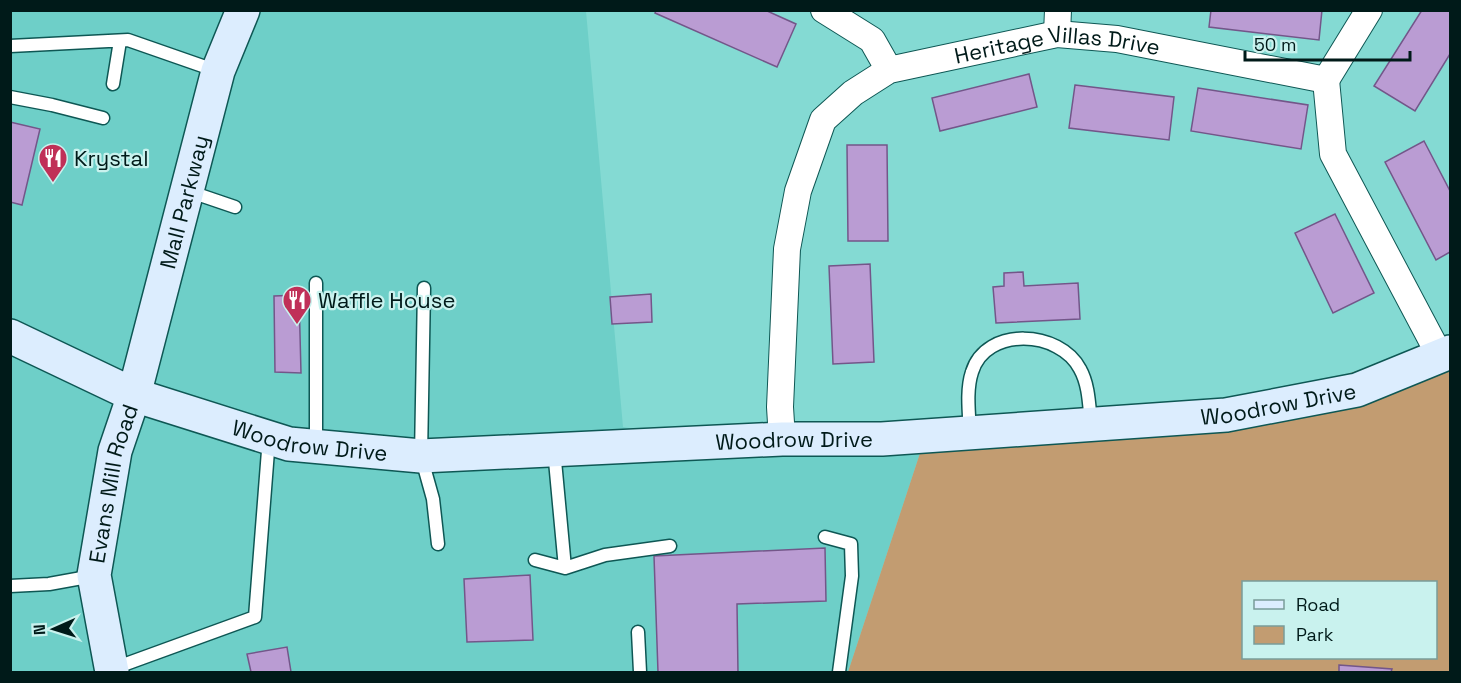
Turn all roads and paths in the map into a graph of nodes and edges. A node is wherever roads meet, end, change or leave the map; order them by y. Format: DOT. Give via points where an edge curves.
graph roads {
  1 [pos="243,10"];
  2 [pos="824,10"];
  3 [pos="1369,10"];
  4 [pos="1057,22"];
  5 [pos="120,40"];
  6 [pos="10,46"];
  7 [pos="889,70"];
  8 [pos="218,71"];
  9 [pos="1326,80"];
  10 [pos="113,84"];
  11 [pos="10,97"];
  12 [pos="103,118"];
  13 [pos="187,191"];
  14 [pos="235,207"];
  15 [pos="316,283"];
  16 [pos="424,288"];
  17 [pos="10,336"];
  18 [pos="1445,354"];
  19 [pos="134,395"];
  20 [pos="1091,424"];
  21 [pos="970,433"];
  22 [pos="269,437"];
  23 [pos="782,438"];
  24 [pos="316,447"];
  25 [pos="554,449"];
  26 [pos="421,456"];
  27 [pos="825,537"];
  28 [pos="438,544"];
  29 [pos="670,546"];
  30 [pos="535,560"];
  31 [pos="565,568"];
  32 [pos="94,575"];
  33 [pos="10,586"];
  34 [pos="638,632"];
  35 [pos="111,671"];
  36 [pos="640,672"];
  37 [pos="839,672"];
  1 -- 8 [label="street, Mall Parkway"];
  2 -- 7 [label="street" via="872,40"];
  3 -- 9 [label="street"];
  4 -- 7 [label="street, Heritage Villas Drive"];
  4 -- 9 [label="street, Heritage Villas Drive" via="1117,39"];
  5 -- 6 [label="lane"];
  5 -- 8 [label="lane"];
  5 -- 10 [label="lane"];
  7 -- 23 [label="street, Heritage Villas Drive" via="853,93 823,120 798,191 787,249"];
  8 -- 13 [label="street, Mall Parkway"];
  9 -- 18 [label="street" via="1333,154"];
  11 -- 12 [label="lane"];
  13 -- 14 [label="lane"];
  13 -- 19 [label="street, Mall Parkway"];
  15 -- 24 [label="lane"];
  16 -- 26 [label="lane"];
  17 -- 19 [label="street, Evans Mill Road"];
  18 -- 20 [label="street, Woodrow Drive" via="1357,390 1226,415"];
  19 -- 22 [label="street, Woodrow Drive"];
  19 -- 32 [label="street, Evans Mill Road" via="115,451"];
  20 -- 21 [label="street, Woodrow Drive"];
  20 -- 21 [label="lane" via="1080,368 1061,347 1036,340 1004,340 984,351 972,371"];
  21 -- 23 [label="street, Woodrow Drive" via="882,439"];
  22 -- 24 [label="street, Woodrow Drive"];
  22 -- 35 [label="lane" via="255,617"];
  23 -- 25 [label="street, Woodrow Drive"];
  24 -- 26 [label="street, Woodrow Drive"];
  25 -- 26 [label="street, Woodrow Drive"];
  25 -- 31 [label="lane"];
  26 -- 28 [label="lane" via="433,499"];
  27 -- 37 [label="lane" via="851,544 852,576"];
  29 -- 31 [label="lane" via="605,555"];
  30 -- 31 [label="lane"];
  32 -- 33 [label="lane" via="49,584"];
  32 -- 35 [label="street, Evans Mill Road"];
  34 -- 36 [label="lane"];
}
